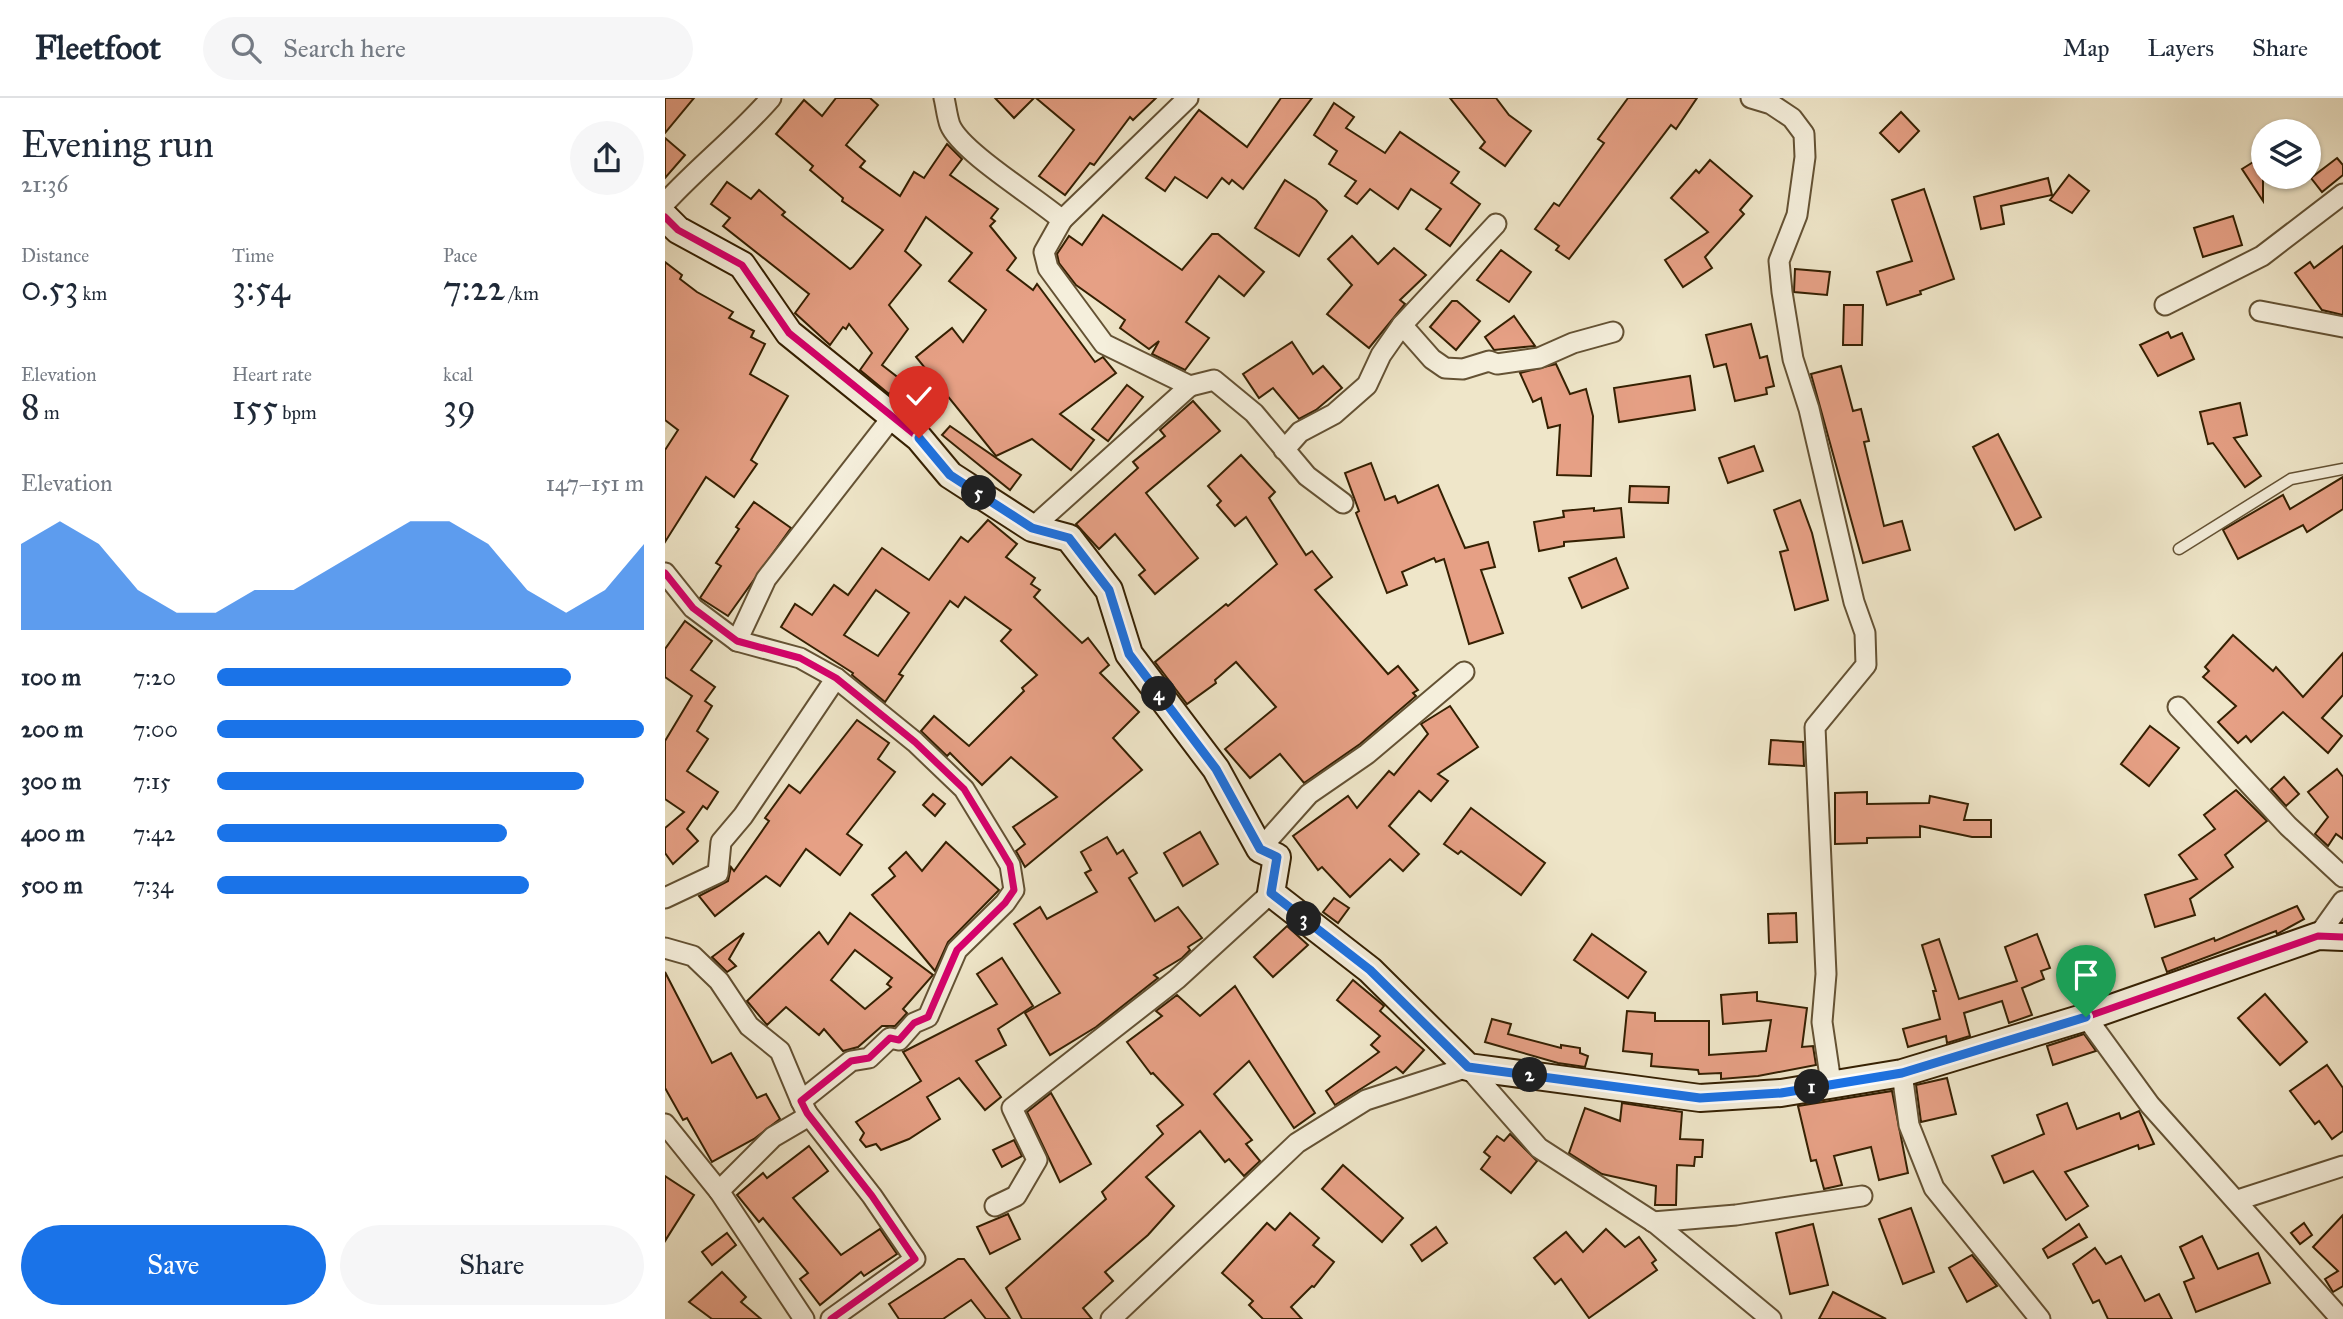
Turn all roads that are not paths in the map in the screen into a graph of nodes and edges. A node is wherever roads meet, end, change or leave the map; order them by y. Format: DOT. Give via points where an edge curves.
graph roads {
  1 [pos="771,98"];
  2 [pos="944,98"];
  3 [pos="1188,98"];
  4 [pos="1751,98"];
  5 [pos="2343,194"];
  6 [pos="665,203"];
  7 [pos="665,217"];
  8 [pos="1062,220"];
  9 [pos="1496,224"];
  10 [pos="2165,304"];
  11 [pos="2260,311"];
  12 [pos="1402,325"];
  13 [pos="2343,327"];
  14 [pos="1613,332"];
  15 [pos="1190,386"];
  16 [pos="893,416"];
  17 [pos="1284,450"];
  18 [pos="2343,469"];
  19 [pos="1343,503"];
  20 [pos="1032,528"];
  21 [pos="2179,550"];
  22 [pos="665,573"];
  23 [pos="737,641"];
  24 [pos="1464,672"];
  25 [pos="836,678"];
  26 [pos="2178,707"];
  27 [pos="1260,849"];
  28 [pos="2343,877"];
  29 [pos="1271,893"];
  30 [pos="665,898"];
  31 [pos="2343,901"];
  32 [pos="2331,936"];
  33 [pos="665,948"];
  34 [pos="2086,1017"];
  35 [pos="1468,1067"];
  36 [pos="1902,1073"];
  37 [pos="1831,1083"];
  38 [pos="804,1107"];
  39 [pos="665,1124"];
  40 [pos="2343,1166"];
  41 [pos="719,1191"];
  42 [pos="1862,1196"];
  43 [pos="2238,1200"];
  44 [pos="995,1206"];
  45 [pos="1653,1222"];
  46 [pos="804,1319"];
  47 [pos="831,1319"];
  48 [pos="1111,1319"];
  49 [pos="1772,1319"];
  50 [pos="2040,1319"];
  51 [pos="2341,1319"];
  1 -- 6 [label="street"];
  2 -- 8 [label="street" via="950,127 993,170"];
  3 -- 8 [label="street"];
  4 -- 37 [label="street" via="1792,118 1804,134 1797,215 1779,261 1793,359 1865,633 1866,664 1815,727 1826,974 1822,1022"];
  5 -- 10 [label="street" via="2262,256"];
  7 -- 16 [label="street" via="678,230 741,265 789,333"];
  8 -- 15 [label="street" via="1044,252 1048,268 1104,344"];
  9 -- 12 [label="street"];
  11 -- 13 [label="street"];
  12 -- 14 [label="street" via="1432,359 1445,368 1462,369 1489,361 1539,358"];
  12 -- 17 [label="street" via="1367,385 1334,414 1300,432"];
  15 -- 17 [label="street" via="1214,380 1254,413"];
  15 -- 20 [label="street"];
  16 -- 20 [label="street" via="950,475"];
  16 -- 23 [label="street" via="767,579"];
  17 -- 19 [label="street" via="1307,476"];
  18 -- 21 [label="lane" via="2291,479"];
  20 -- 27 [label="street" via="1069,538 1109,590 1129,654 1216,769"];
  22 -- 23 [label="street" via="693,608"];
  23 -- 25 [label="street" via="800,657"];
  24 -- 27 [label="street" via="1367,754 1309,794"];
  25 -- 30 [label="street" via="721,842 718,873"];
  25 -- 38 [label="street" via="964,789 1010,865 1014,890 957,950 928,1017 914,1023 899,1040 890,1038 869,1058 851,1061"];
  26 -- 28 [label="street" via="2288,826"];
  27 -- 29 [label="street" via="1277,857"];
  29 -- 35 [label="street" via="1370,970"];
  29 -- 44 [label="street" via="1177,979 1011,1108 1037,1160 1016,1196"];
  31 -- 32 [label="street"];
  32 -- 34 [label="street"];
  33 -- 38 [label="street" via="694,956 719,981 749,1026 780,1051"];
  34 -- 36 [label="street"];
  34 -- 43 [label="street" via="2150,1105"];
  35 -- 37 [label="street" via="1700,1098 1781,1093"];
  35 -- 45 [label="street" via="1539,1148"];
  35 -- 48 [label="street" via="1366,1100 1297,1143"];
  36 -- 37 [label="street"];
  36 -- 50 [label="street" via="1909,1125 1934,1188"];
  38 -- 41 [label="street" via="802,1120 773,1137"];
  38 -- 47 [label="street" via="915,1259"];
  39 -- 41 [label="street"];
  40 -- 43 [label="street"];
  41 -- 46 [label="street"];
  42 -- 45 [label="street"];
  43 -- 51 [label="street"];
  45 -- 49 [label="street"];
}
